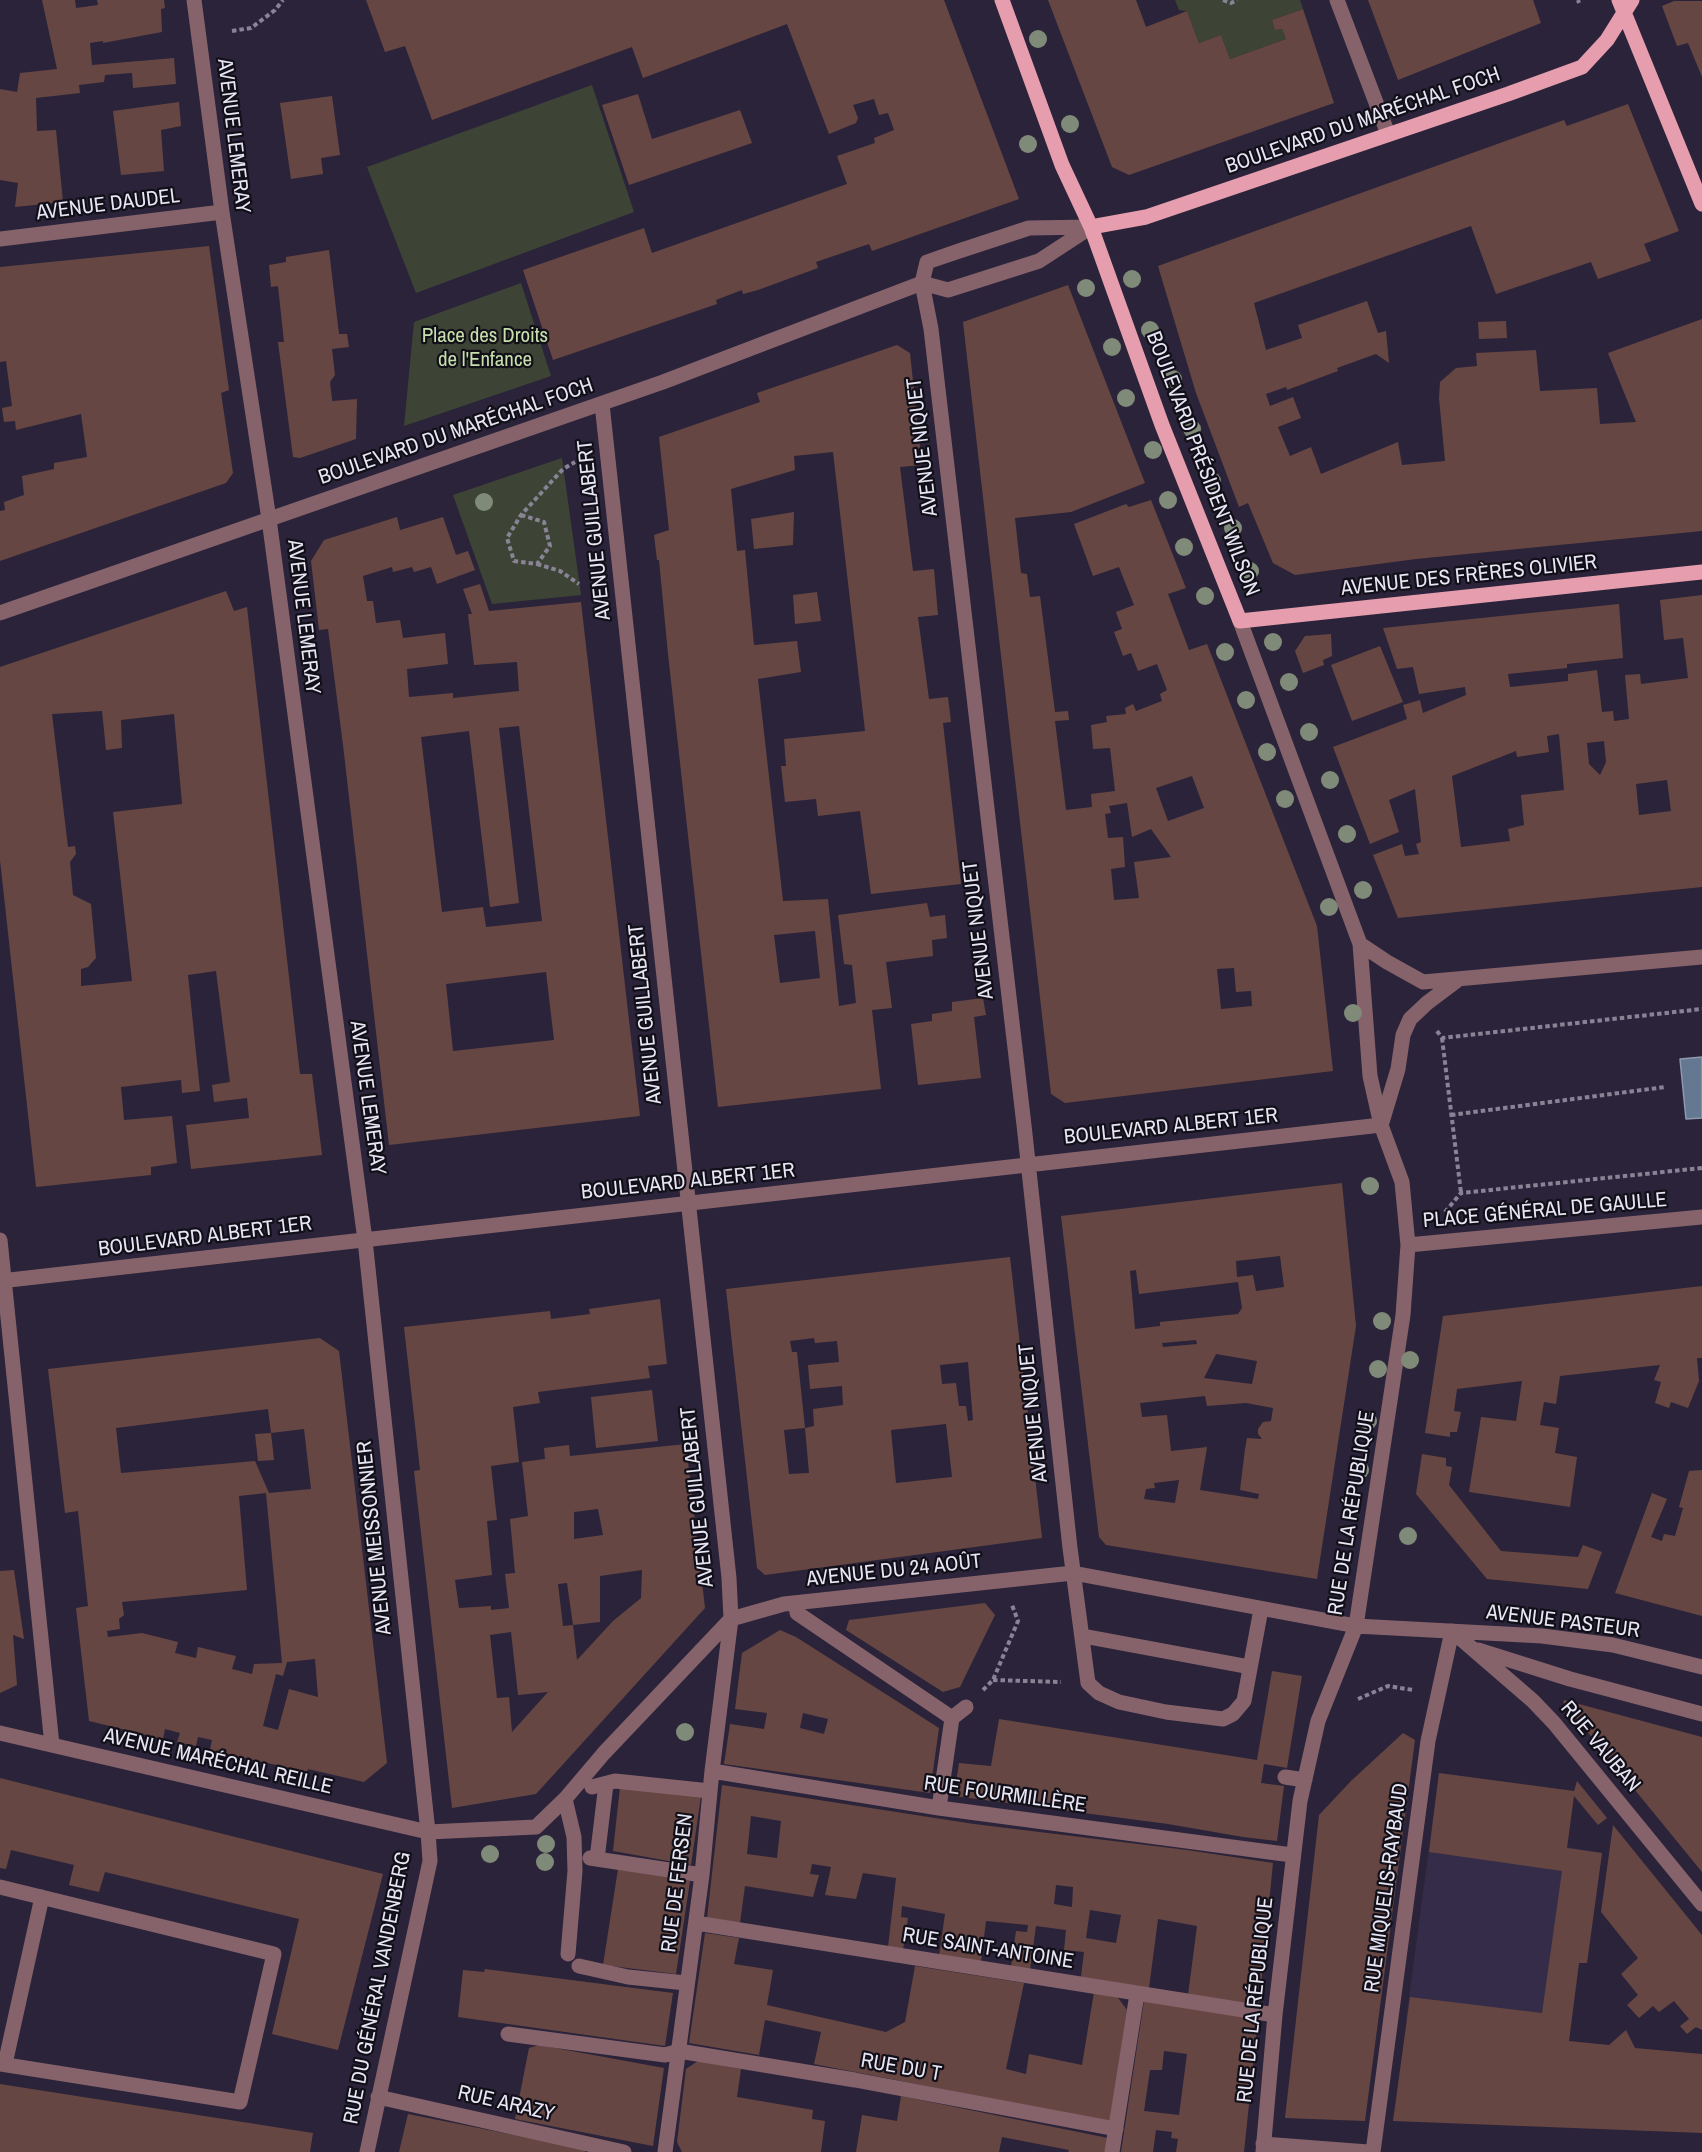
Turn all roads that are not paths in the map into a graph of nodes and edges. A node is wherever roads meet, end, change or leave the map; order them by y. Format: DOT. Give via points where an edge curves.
graph roads {
  1 [pos="194,0"];
  2 [pos="1002,0"];
  3 [pos="1338,0"];
  4 [pos="1632,0"];
  5 [pos="1621,7"];
  6 [pos="1388,134"];
  7 [pos="1702,204"];
  8 [pos="222,212"];
  9 [pos="1091,227"];
  10 [pos="0,239"];
  11 [pos="922,283"];
  12 [pos="602,404"];
  13 [pos="269,519"];
  14 [pos="1702,572"];
  15 [pos="0,613"];
  16 [pos="1240,621"];
  17 [pos="1360,944"];
  18 [pos="1702,957"];
  19 [pos="1459,979"];
  20 [pos="1381,1125"];
  21 [pos="1028,1164"];
  22 [pos="687,1203"];
  23 [pos="1702,1217"];
  24 [pos="0,1240"];
  25 [pos="365,1240"];
  26 [pos="1408,1245"];
  27 [pos="2,1281"];
  28 [pos="1073,1573"];
  29 [pos="796,1603"];
  30 [pos="1261,1609"];
  31 [pos="731,1619"];
  32 [pos="1356,1626"];
  33 [pos="1452,1631"];
  34 [pos="1083,1636"];
  35 [pos="1472,1648"];
  36 [pos="1250,1667"];
  37 [pos="1702,1667"];
  38 [pos="966,1707"];
  39 [pos="1702,1714"];
  40 [pos="952,1718"];
  41 [pos="0,1733"];
  42 [pos="52,1745"];
  43 [pos="712,1771"];
  44 [pos="1285,1777"];
  45 [pos="1305,1780"];
  46 [pos="710,1791"];
  47 [pos="565,1799"];
  48 [pos="939,1808"];
  49 [pos="428,1832"];
  50 [pos="1292,1855"];
  51 [pos="702,1875"];
  52 [pos="0,1887"];
  53 [pos="42,1897"];
  54 [pos="1702,1904"];
  55 [pos="696,1923"];
  56 [pos="686,1983"];
  57 [pos="1137,1994"];
  58 [pos="1275,2015"];
  59 [pos="508,2034"];
  60 [pos="679,2051"];
  61 [pos="3,2064"];
  62 [pos="378,2097"];
  63 [pos="1116,2129"];
  64 [pos="1263,2148"];
  65 [pos="366,2152"];
  66 [pos="624,2152"];
  67 [pos="665,2152"];
  68 [pos="1112,2152"];
  69 [pos="1370,2152"];
  1 -- 8 [label="street, AVENUE LEMERAY"];
  2 -- 9 [label="main road, BOULEVARD PRÉSIDENT WILSON" via="1062,165"];
  3 -- 6 [label="street"];
  4 -- 5 [label="main road, BOULEVARD DU MARÉCHAL FOCH"];
  5 -- 6 [label="main road, BOULEVARD DU MARÉCHAL FOCH" via="1607,39 1582,67"];
  5 -- 7 [label="main road"];
  6 -- 9 [label="main road, BOULEVARD DU MARÉCHAL FOCH" via="1146,217"];
  8 -- 10 [label="street, AVENUE DAUDEL"];
  8 -- 13 [label="street, AVENUE LEMERAY"];
  9 -- 11 [label="street, BOULEVARD DU MARÉCHAL FOCH" via="1039,261 1021,267 948,290"];
  9 -- 11 [label="street, BOULEVARD DU MARÉCHAL FOCH" via="1029,228 979,244 927,262"];
  9 -- 16 [label="main road, BOULEVARD PRÉSIDENT WILSON" via="1166,436"];
  11 -- 12 [label="street, BOULEVARD DU MARÉCHAL FOCH"];
  11 -- 21 [label="street, AVENUE NIQUET" via="931,329"];
  12 -- 13 [label="street, BOULEVARD DU MARÉCHAL FOCH"];
  12 -- 22 [label="street, AVENUE GUILLABERT"];
  13 -- 15 [label="street, BOULEVARD DU MARÉCHAL FOCH"];
  13 -- 25 [label="street, AVENUE LEMERAY"];
  14 -- 16 [label="main road, AVENUE DES FRÈRES OLIVIER"];
  16 -- 17 [label="street, BOULEVARD PRÉSIDENT WILSON"];
  17 -- 19 [label="street" via="1423,982"];
  17 -- 20 [label="street, PLACE GÉNÉRAL DE GAULLE" via="1370,1076"];
  18 -- 19 [label="street"];
  19 -- 20 [label="street" via="1410,1019"];
  20 -- 21 [label="street, BOULEVARD ALBERT 1ER"];
  20 -- 26 [label="street, PLACE GÉNÉRAL DE GAULLE" via="1402,1182"];
  21 -- 22 [label="street, BOULEVARD ALBERT 1ER"];
  21 -- 28 [label="street, AVENUE NIQUET"];
  22 -- 25 [label="street, BOULEVARD ALBERT 1ER"];
  22 -- 31 [label="street, AVENUE GUILLABERT"];
  23 -- 26 [label="street, PLACE GÉNÉRAL DE GAULLE"];
  24 -- 27 [label="street"];
  25 -- 27 [label="street, BOULEVARD ALBERT 1ER"];
  25 -- 49 [label="street, AVENUE MEISSONNIER"];
  26 -- 32 [label="street, RUE DE LA RÉPUBLIQUE" via="1403,1315"];
  27 -- 42 [label="street"];
  28 -- 29 [label="street, AVENUE DU 24 AOÛT"];
  28 -- 30 [label="street, AVENUE DU 24 AOÛT"];
  28 -- 34 [label="street, AVENUE NIQUET"];
  29 -- 31 [label="street, AVENUE DU 24 AOÛT"];
  29 -- 40 [label="street" via="797,1613"];
  30 -- 32 [label="street, AVENUE DU 24 AOÛT"];
  30 -- 36 [label="street"];
  31 -- 43 [label="street, RUE DE FERSEN"];
  31 -- 47 [label="street"];
  32 -- 33 [label="street, AVENUE DU 24 AOÛT"];
  32 -- 45 [label="street, RUE DE LA RÉPUBLIQUE" via="1318,1721"];
  33 -- 35 [label="street, RUE VAUBAN"];
  33 -- 37 [label="street, AVENUE PASTEUR" via="1613,1645"];
  33 -- 69 [label="street, RUE MIQUELIS-RAYBAUD" via="1428,1741"];
  34 -- 36 [label="street"];
  34 -- 36 [label="street, AVENUE NIQUET" via="1088,1683 1119,1702 1166,1712 1223,1719 1233,1714 1245,1701"];
  35 -- 39 [label="street"];
  35 -- 54 [label="street, RUE VAUBAN" via="1554,1723"];
  38 -- 40 [label="street"];
  40 -- 48 [label="street"];
  41 -- 42 [label="street, AVENUE MARÉCHAL REILLE"];
  42 -- 49 [label="street, AVENUE MARÉCHAL REILLE"];
  43 -- 46 [label="street, RUE DE FERSEN"];
  43 -- 48 [label="street, RUE FOURMILLÈRE"];
  44 -- 45 [label="street"];
  45 -- 50 [label="street, RUE DE LA RÉPUBLIQUE"];
  46 -- 51 [label="street, RUE DE FERSEN"];
  46 -- 51 [label="street" via="615,1781 599,1785 594,1858"];
  47 -- 49 [label="street" via="536,1827"];
  47 -- 56 [label="street" via="574,1837 573,1960 628,1977"];
  48 -- 50 [label="street, RUE FOURMILLÈRE"];
  49 -- 62 [label="street, RUE DU GÉNÉRAL VANDENBERG" via="430,1861"];
  50 -- 58 [label="street, RUE DE LA RÉPUBLIQUE"];
  51 -- 55 [label="street, RUE DE FERSEN"];
  52 -- 53 [label="street"];
  53 -- 61 [label="street"];
  53 -- 61 [label="street" via="274,1954 240,2102"];
  55 -- 56 [label="street, RUE DE FERSEN"];
  55 -- 57 [label="street, RUE SAINT-ANTOINE"];
  56 -- 60 [label="street, RUE DE FERSEN"];
  57 -- 58 [label="street, RUE SAINT-ANTOINE"];
  57 -- 63 [label="street"];
  58 -- 64 [label="street, RUE DE LA RÉPUBLIQUE"];
  59 -- 60 [label="street, RUE DU T" via="665,2055"];
  60 -- 63 [label="street, RUE DU T"];
  60 -- 67 [label="street, RUE DE FERSEN"];
  62 -- 65 [label="street, RUE DU GÉNÉRAL VANDENBERG"];
  62 -- 66 [label="street, RUE ARAZY"];
  63 -- 68 [label="street"];
  64 -- 69 [label="street"];
}
